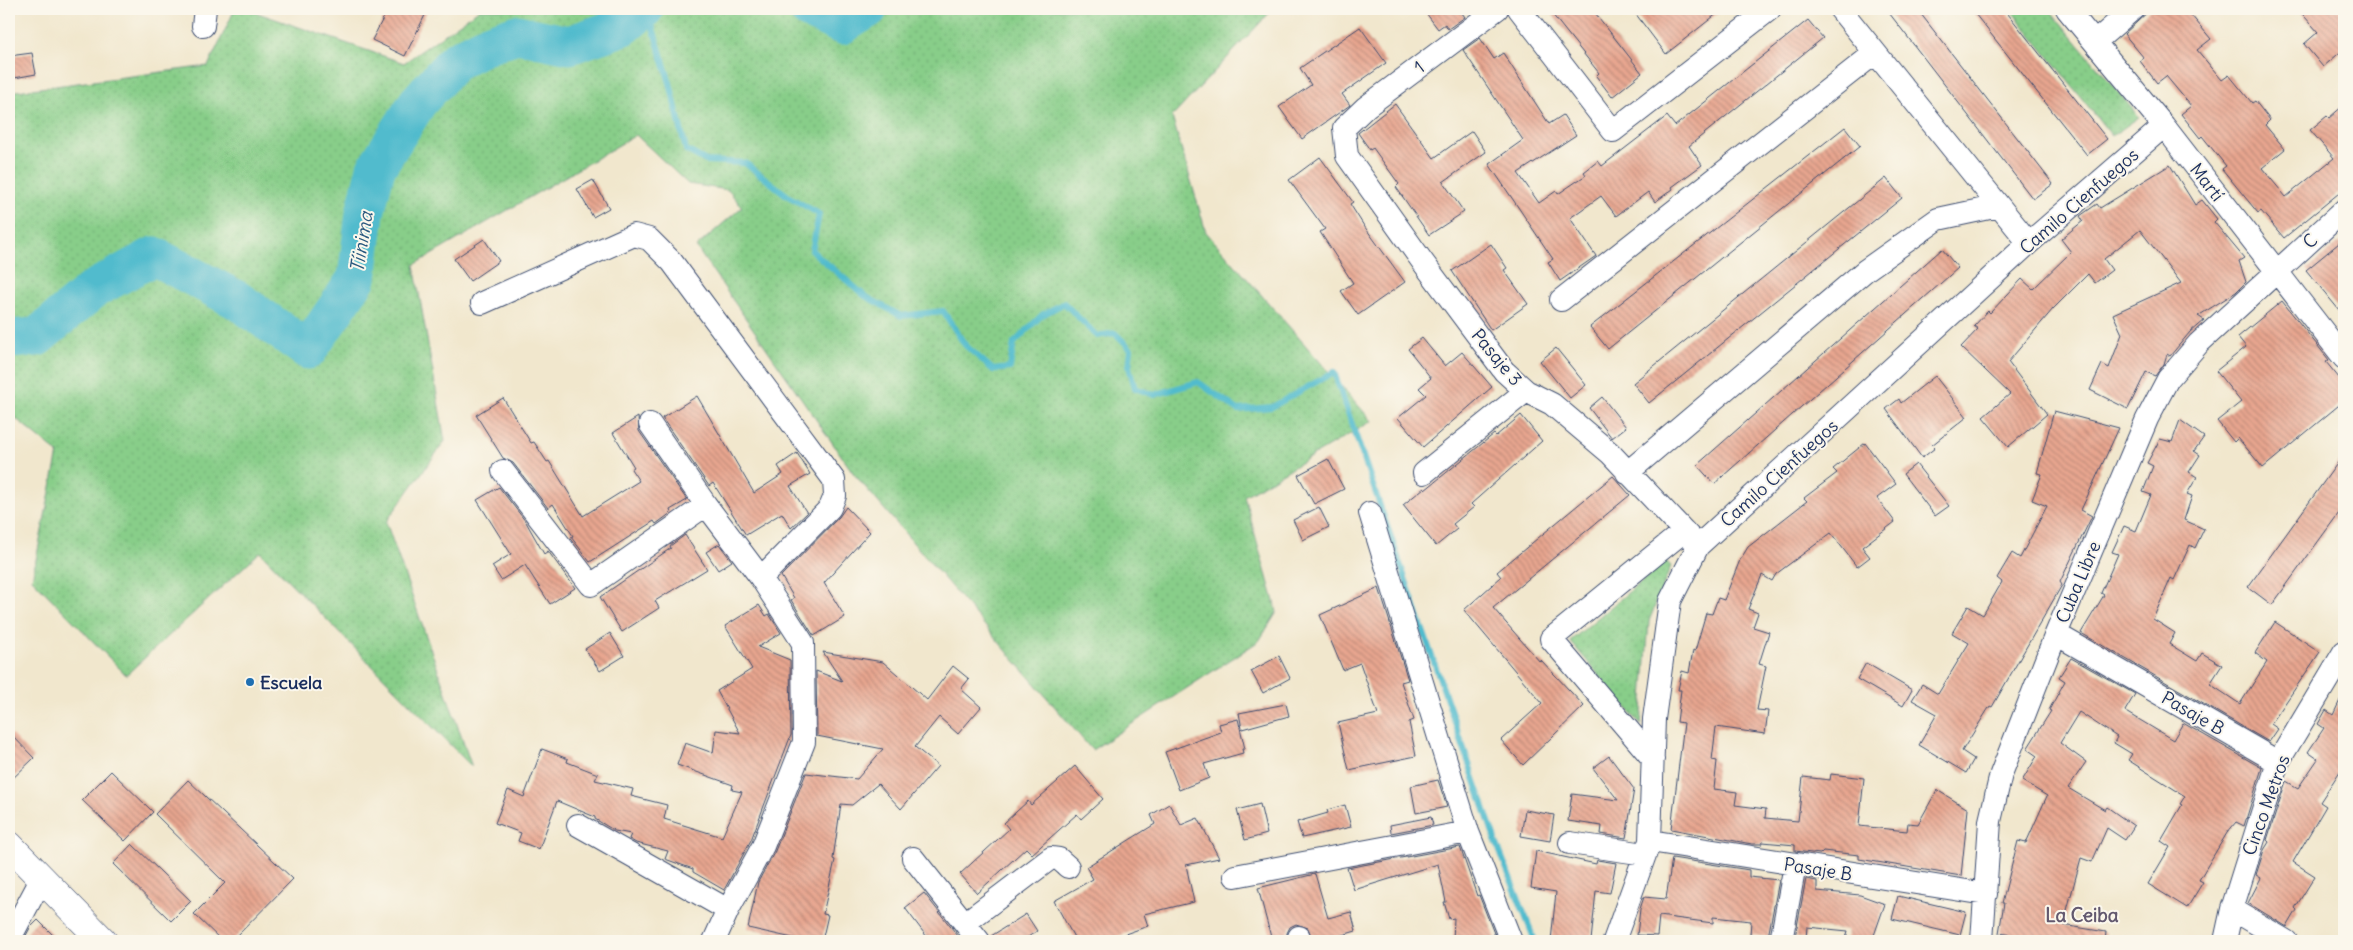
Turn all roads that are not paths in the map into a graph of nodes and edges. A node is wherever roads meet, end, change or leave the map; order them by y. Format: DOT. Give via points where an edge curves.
graph roads {
  1 [pos="1497,9"];
  2 [pos="1519,9"];
  3 [pos="1770,9"];
  4 [pos="1840,9"];
  5 [pos="2067,9"];
  6 [pos="2133,9"];
  7 [pos="2095,42"];
  8 [pos="1875,53"];
  9 [pos="2164,126"];
  10 [pos="1344,128"];
  11 [pos="1999,206"];
  12 [pos="2344,210"];
  13 [pos="2029,243"];
  14 [pos="2277,272"];
  15 [pos="1561,300"];
  16 [pos="482,304"];
  17 [pos="2344,358"];
  18 [pos="1526,391"];
  19 [pos="650,424"];
  20 [pos="503,471"];
  21 [pos="1627,472"];
  22 [pos="1424,473"];
  23 [pos="706,505"];
  24 [pos="1370,513"];
  25 [pos="1691,538"];
  26 [pos="761,578"];
  27 [pos="2056,634"];
  28 [pos="2344,652"];
  29 [pos="1653,759"];
  30 [pos="2278,762"];
  31 [pos="578,825"];
  32 [pos="1468,832"];
  33 [pos="1570,843"];
  34 [pos="9,846"];
  35 [pos="1648,847"];
  36 [pos="913,858"];
  37 [pos="1796,865"];
  38 [pos="1068,867"];
  39 [pos="1235,876"];
  40 [pos="42,878"];
  41 [pos="1986,894"];
  42 [pos="2232,909"];
  43 [pos="728,910"];
  44 [pos="964,923"];
  45 [pos="9,940"];
  46 [pos="104,941"];
  47 [pos="714,941"];
  48 [pos="979,941"];
  49 [pos="1511,941"];
  50 [pos="1614,941"];
  51 [pos="1781,941"];
  52 [pos="1982,941"];
  53 [pos="2225,941"];
  54 [pos="2286,941"];
  1 -- 10 [label="street, 1" via="1366,107"];
  2 -- 3 [label="street" via="1614,132"];
  4 -- 8 [label="street"];
  5 -- 7 [label="street, Martí"];
  6 -- 7 [label="street"];
  7 -- 9 [label="street, Martí"];
  8 -- 11 [label="street"];
  8 -- 15 [label="street"];
  9 -- 13 [label="street, Camilo Cienfuegos"];
  9 -- 14 [label="street, Martí"];
  10 -- 18 [label="street, Pasaje 3" via="1347,156 1504,371"];
  11 -- 13 [label="street"];
  11 -- 21 [label="street" via="1938,219 1866,270"];
  12 -- 14 [label="street, C"];
  13 -- 25 [label="street, Camilo Cienfuegos"];
  14 -- 17 [label="street, Martí"];
  14 -- 27 [label="street, Cuba Libre" via="2199,343 2168,379 2147,419"];
  16 -- 26 [label="street" via="634,235 649,239 672,262 834,480 835,496 830,508"];
  18 -- 21 [label="street, Pasaje 3" via="1552,404 1610,453"];
  18 -- 22 [label="street"];
  19 -- 23 [label="street"];
  20 -- 23 [label="street" via="591,585"];
  21 -- 25 [label="street, Pasaje 3"];
  23 -- 26 [label="street"];
  24 -- 32 [label="street"];
  25 -- 29 [label="street, Camilo Cienfuegos" via="1670,601 1654,719"];
  25 -- 29 [label="street" via="1552,639"];
  26 -- 43 [label="street" via="803,643 804,742 762,846"];
  27 -- 30 [label="street, Pasaje B"];
  27 -- 41 [label="street, Cuba Libre" via="2000,774 1990,821"];
  28 -- 30 [label="street, Cinco Metros"];
  29 -- 35 [label="street, Camilo Cienfuegos"];
  30 -- 42 [label="street, Cinco Metros"];
  31 -- 43 [label="street"];
  32 -- 39 [label="street"];
  32 -- 49 [label="street"];
  33 -- 35 [label="street, Pasaje B"];
  34 -- 40 [label="main road"];
  35 -- 37 [label="street, Pasaje B"];
  35 -- 50 [label="street, Camilo Cienfuegos"];
  36 -- 44 [label="street"];
  37 -- 41 [label="street, Pasaje B"];
  37 -- 51 [label="street"];
  38 -- 44 [label="street" via="1059,859 1051,858"];
  40 -- 45 [label="street"];
  40 -- 46 [label="main road"];
  41 -- 52 [label="street, Cuba Libre"];
  42 -- 53 [label="street, Cinco Metros"];
  42 -- 54 [label="street"];
  43 -- 47 [label="street"];
  44 -- 48 [label="street"];
}
